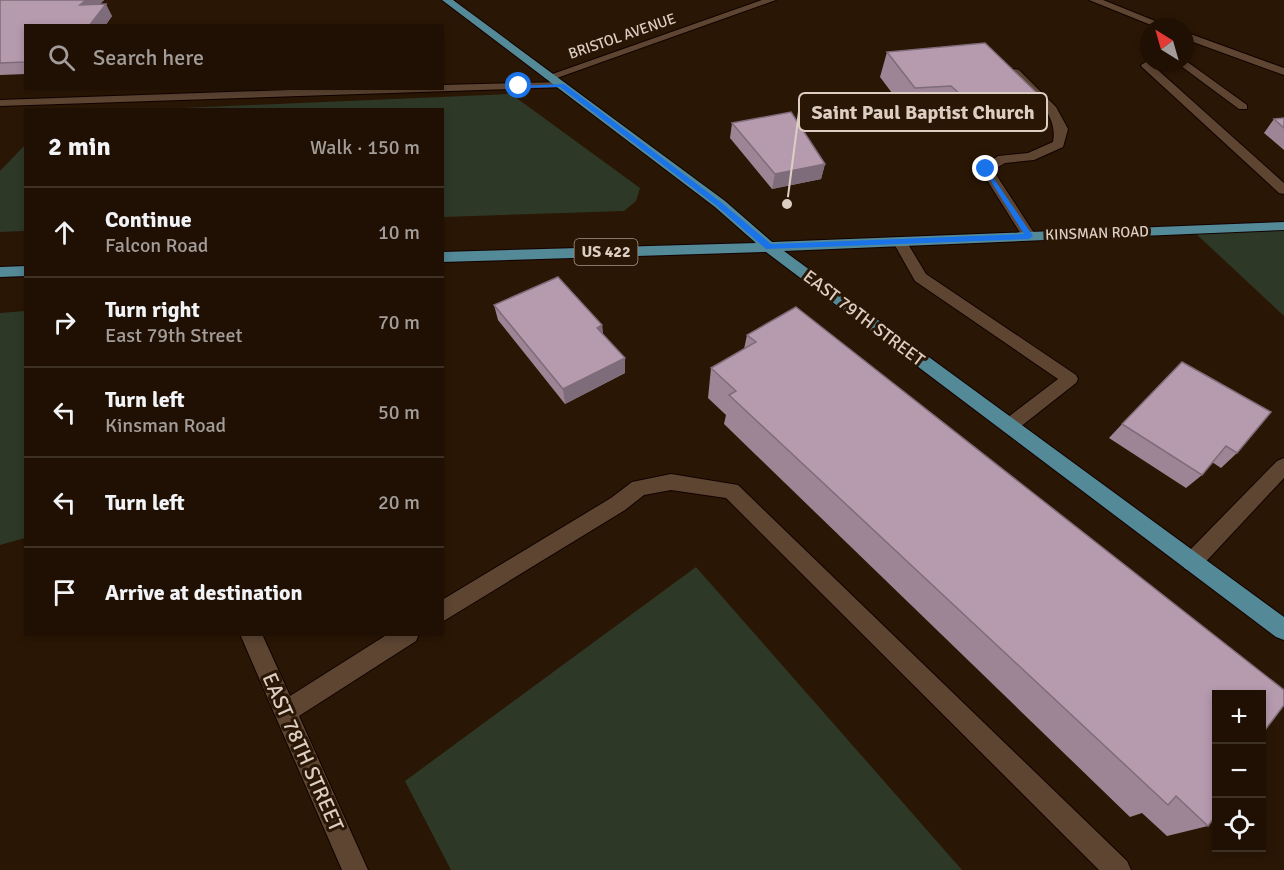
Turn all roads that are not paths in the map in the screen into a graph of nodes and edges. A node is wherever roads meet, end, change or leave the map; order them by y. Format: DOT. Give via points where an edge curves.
graph roads {
  1 [pos="447,0"];
  2 [pos="771,0"];
  3 [pos="1094,0"];
  4 [pos="1141,18"];
  5 [pos="1194,38"];
  6 [pos="1199,40"];
  7 [pos="1194,43"];
  8 [pos="1015,72"];
  9 [pos="1154,72"];
  10 [pos="1194,72"];
  11 [pos="1284,72"];
  12 [pos="550,76"];
  13 [pos="562,85"];
  14 [pos="444,89"];
  15 [pos="406,90"];
  16 [pos="0,103"];
  17 [pos="1243,107"];
  18 [pos="1284,190"];
  19 [pos="1284,226"];
  20 [pos="1029,236"];
  21 [pos="900,242"];
  22 [pos="769,247"];
  23 [pos="444,257"];
  24 [pos="0,272"];
  25 [pos="24,272"];
  26 [pos="1009,426"];
  27 [pos="1284,466"];
  28 [pos="1192,562"];
  29 [pos="444,611"];
  30 [pos="1284,630"];
  31 [pos="252,636"];
  32 [pos="405,636"];
  33 [pos="285,712"];
  34 [pos="355,870"];
  35 [pos="1118,870"];
  1 -- 12 [label="main road, EAST 79TH STREET"];
  2 -- 12 [label="street, BRISTOL AVENUE"];
  3 -- 4 [label="street"];
  5 -- 6 [label="street"];
  6 -- 7 [label="street"];
  6 -- 11 [label="street"];
  8 -- 20 [label="street" via="1052,109 1062,129 1059,144 1048,150 1030,157 1002,159 986,169"];
  9 -- 18 [label="street"];
  10 -- 17 [label="street"];
  12 -- 13 [label="main road, EAST 79TH STREET"];
  13 -- 14 [label="street"];
  13 -- 22 [label="main road, EAST 79TH STREET" via="720,204"];
  15 -- 16 [label="street"];
  19 -- 20 [label="main road, KINSMAN ROAD / US 422"];
  20 -- 21 [label="main road, KINSMAN ROAD / US 422"];
  21 -- 22 [label="main road, KINSMAN ROAD / US 422"];
  21 -- 26 [label="street" via="920,277 1070,379"];
  22 -- 23 [label="main road, KINSMAN ROAD / US 422"];
  22 -- 26 [label="main road, EAST 79TH STREET"];
  24 -- 25 [label="main road"];
  26 -- 28 [label="main road, EAST 79TH STREET"];
  27 -- 28 [label="street"];
  28 -- 30 [label="main road, EAST 79TH STREET"];
  29 -- 35 [label="street" via="639,488 671,482 731,491"];
  31 -- 33 [label="street, EAST 78TH STREET"];
  32 -- 33 [label="street"];
  33 -- 34 [label="street, EAST 78TH STREET"];
}
